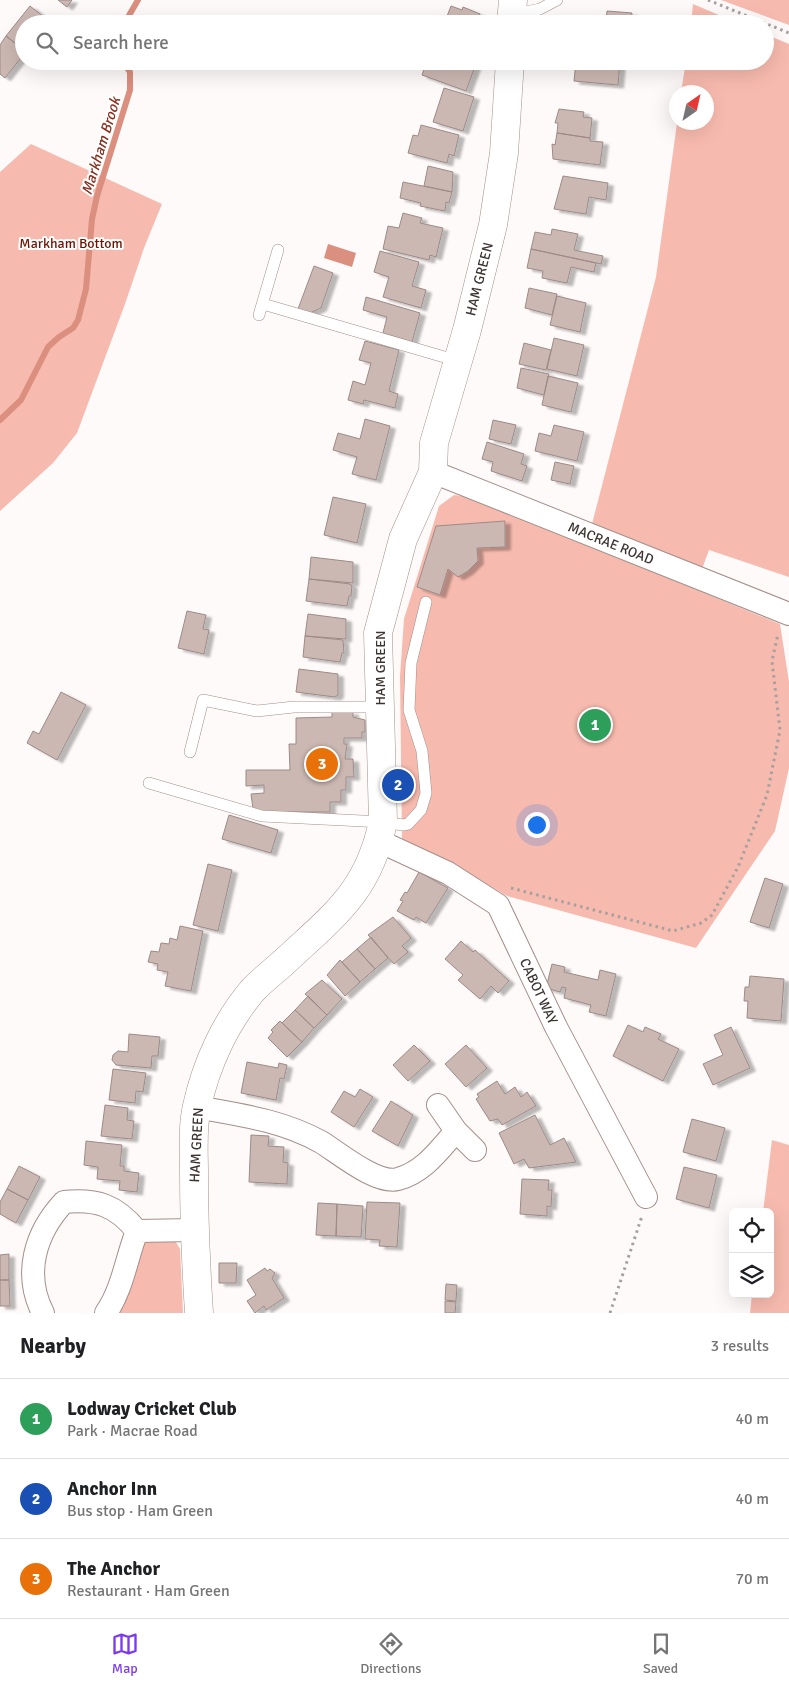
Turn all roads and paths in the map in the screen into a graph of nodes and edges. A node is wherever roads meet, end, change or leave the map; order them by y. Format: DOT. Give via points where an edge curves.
graph roads {
  1 [pos="558,0"];
  2 [pos="708,0"];
  3 [pos="512,13"];
  4 [pos="745,15"];
  5 [pos="774,27"];
  6 [pos="789,33"];
  7 [pos="509,70"];
  8 [pos="278,250"];
  9 [pos="458,361"];
  10 [pos="433,472"];
  11 [pos="426,602"];
  12 [pos="788,614"];
  13 [pos="380,708"];
  14 [pos="190,752"];
  15 [pos="149,783"];
  16 [pos="381,831"];
  17 [pos="503,886"];
  18 [pos="438,1105"];
  19 [pos="196,1107"];
  20 [pos="456,1131"];
  21 [pos="475,1150"];
  22 [pos="646,1197"];
  23 [pos="194,1230"];
  24 [pos="137,1231"];
  25 [pos="43,1313"];
  26 [pos="106,1313"];
  27 [pos="199,1313"];
  28 [pos="610,1313"];
  1 -- 3 [label="lane" via="540,9"];
  2 -- 4 [label="path"];
  5 -- 6 [label="path"];
  7 -- 9 [label="street, HAM GREEN" via="504,153 493,225"];
  8 -- 9 [label="lane" via="261,309"];
  9 -- 10 [label="street, HAM GREEN" via="434,443"];
  10 -- 12 [label="street, MACRAE ROAD"];
  10 -- 13 [label="street, HAM GREEN" via="403,539 380,624 377,685"];
  11 -- 16 [label="lane" via="411,663 409,710 422,751 426,793 421,810 408,824"];
  12 -- 17 [label="path" via="780,624 772,661 780,730 767,795 738,867 712,915 701,923 674,931"];
  13 -- 14 [label="lane" via="294,707 257,711 203,700"];
  13 -- 16 [label="street, HAM GREEN"];
  15 -- 16 [label="lane" via="262,816"];
  16 -- 19 [label="street, HAM GREEN" via="358,888 337,913 252,991 226,1029 210,1063"];
  16 -- 22 [label="street, CABOT WAY" via="498,905 556,1027"];
  18 -- 20 [label="street"];
  19 -- 20 [label="street" via="281,1123 320,1142 375,1177 397,1180 424,1166"];
  19 -- 23 [label="street, HAM GREEN"];
  20 -- 21 [label="street"];
  22 -- 28 [label="path"];
  23 -- 24 [label="street"];
  23 -- 27 [label="street, HAM GREEN"];
  24 -- 25 [label="street" via="124,1216 104,1205 83,1200 64,1202 50,1216 36,1245 36,1299"];
  24 -- 26 [label="street" via="126,1257 122,1283"];
}
